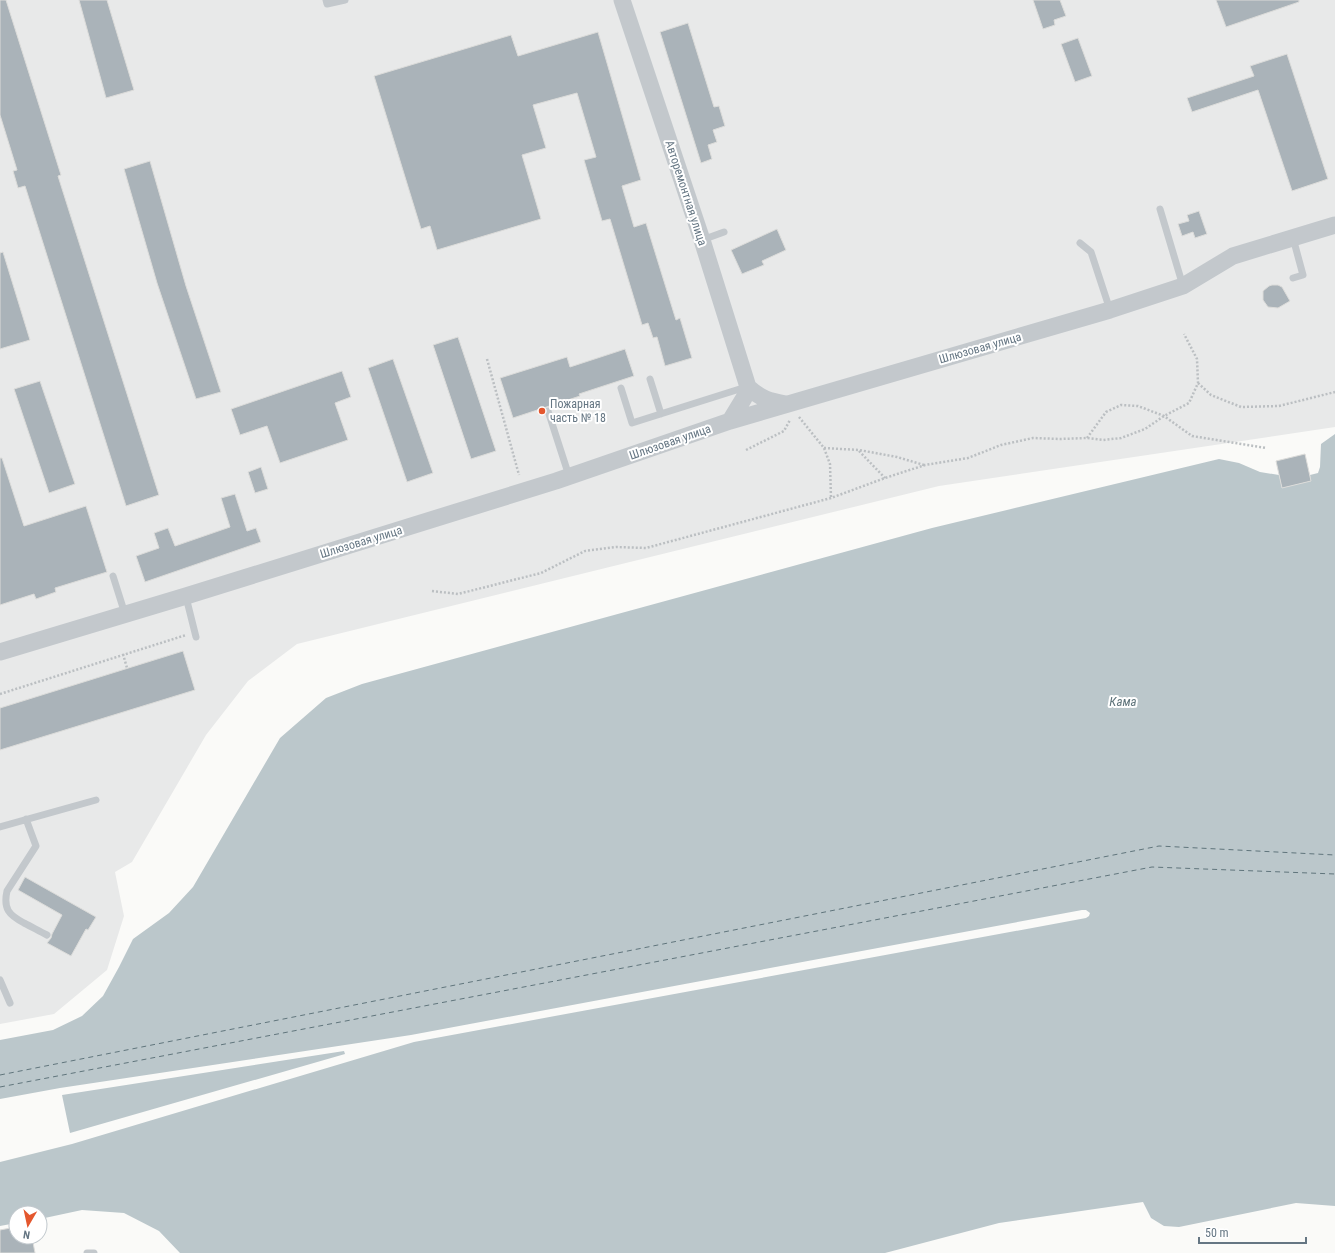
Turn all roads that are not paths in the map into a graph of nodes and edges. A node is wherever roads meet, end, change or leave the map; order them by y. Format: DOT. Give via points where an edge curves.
graph roads {
  1 [pos="326,0"];
  2 [pos="345,0"];
  3 [pos="622,0"];
  4 [pos="1160,209"];
  5 [pos="1335,225"];
  6 [pos="724,232"];
  7 [pos="1292,238"];
  8 [pos="702,240"];
  9 [pos="1080,243"];
  10 [pos="1293,278"];
  11 [pos="1183,286"];
  12 [pos="1110,310"];
  13 [pos="650,379"];
  14 [pos="748,387"];
  15 [pos="621,388"];
  16 [pos="791,407"];
  17 [pos="548,411"];
  18 [pos="661,414"];
  19 [pos="730,421"];
  20 [pos="569,476"];
  21 [pos="114,576"];
  22 [pos="186,596"];
  23 [pos="125,614"];
  24 [pos="195,635"];
  25 [pos="0,652"];
  26 [pos="96,800"];
  27 [pos="26,819"];
  28 [pos="0,827"];
  29 [pos="47,935"];
  30 [pos="0,980"];
  31 [pos="10,1003"];
  32 [pos="87,1253"];
  33 [pos="94,1253"];
  1 -- 2 [label="lane" via="327,4"];
  3 -- 8 [label="street, Авторемонтная улица"];
  4 -- 11 [label="lane"];
  5 -- 7 [label="street, Шлюзовая улица"];
  6 -- 8 [label="lane"];
  7 -- 10 [label="lane" via="1303,274"];
  7 -- 11 [label="street, Шлюзовая улица" via="1234,256"];
  8 -- 14 [label="street, Авторемонтная улица"];
  9 -- 12 [label="lane" via="1091,252"];
  11 -- 12 [label="street, Шлюзовая улица"];
  12 -- 16 [label="street, Шлюзовая улица"];
  13 -- 18 [label="lane"];
  14 -- 16 [label="street" via="767,400"];
  14 -- 18 [label="lane"];
  14 -- 19 [label="street"];
  15 -- 18 [label="lane" via="632,423"];
  16 -- 19 [label="street, Шлюзовая улица"];
  17 -- 20 [label="lane"];
  19 -- 20 [label="street, Шлюзовая улица"];
  20 -- 22 [label="street, Шлюзовая улица"];
  21 -- 23 [label="lane"];
  22 -- 23 [label="street, Шлюзовая улица"];
  22 -- 24 [label="lane"];
  23 -- 25 [label="street, Шлюзовая улица"];
  26 -- 27 [label="lane"];
  27 -- 28 [label="lane"];
  27 -- 29 [label="lane" via="36,846 7,891 6,908 12,916"];
  30 -- 31 [label="lane"];
  32 -- 33 [label="lane"];
}
